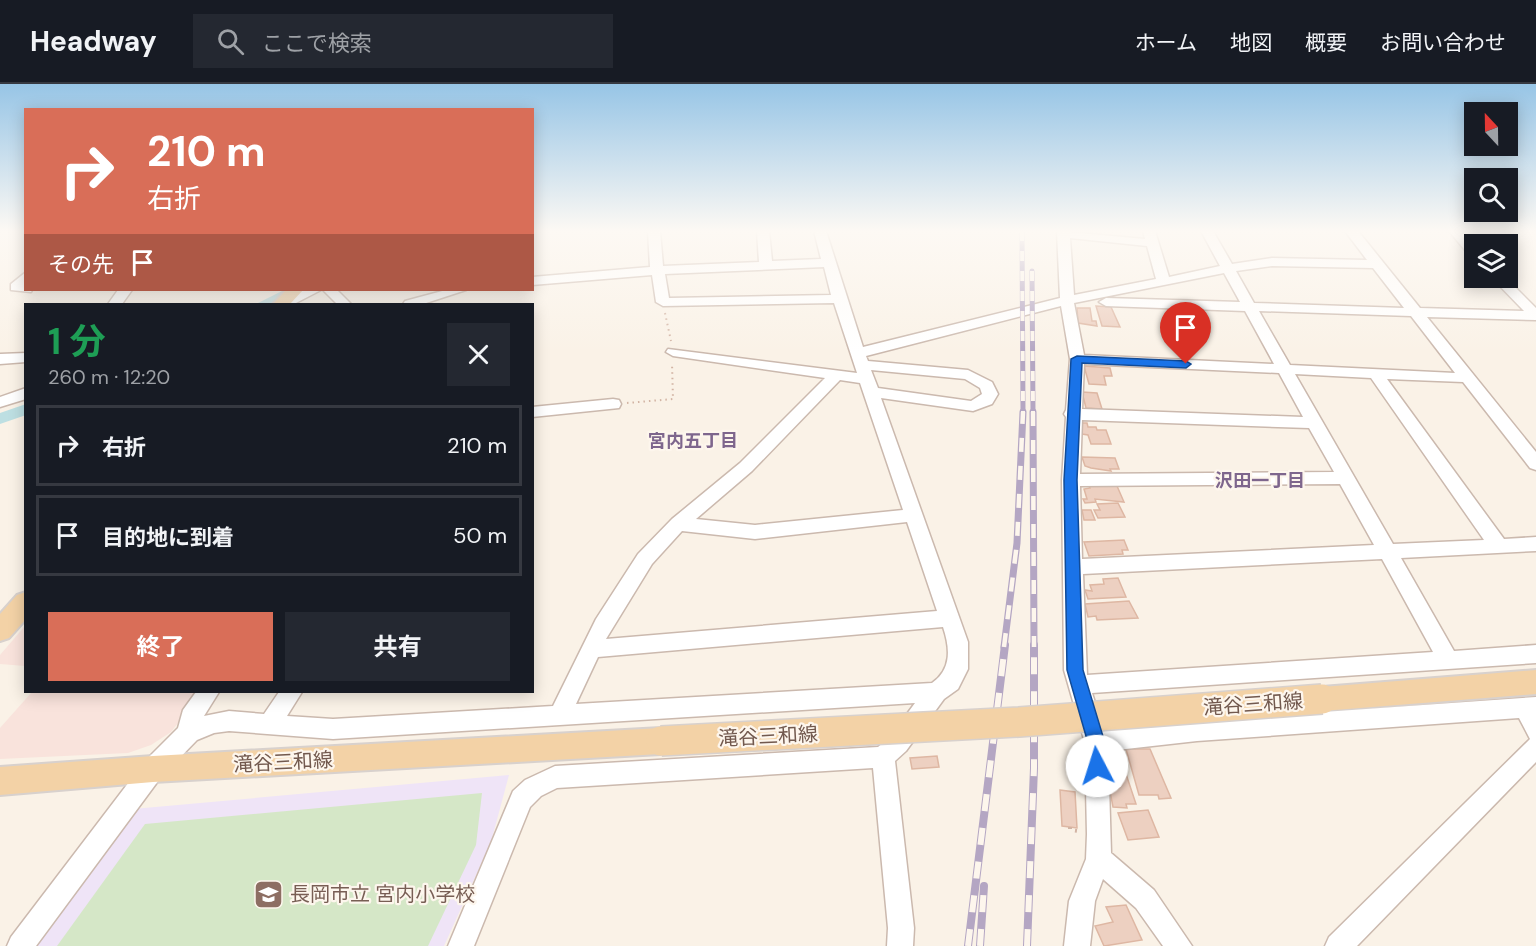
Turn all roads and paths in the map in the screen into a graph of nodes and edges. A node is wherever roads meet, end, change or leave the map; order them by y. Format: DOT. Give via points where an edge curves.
graph roads {
  1 [pos="646,271"];
  2 [pos="660,271"];
  3 [pos="832,271"];
  4 [pos="1065,271"];
  5 [pos="1159,271"];
  6 [pos="1217,271"];
  7 [pos="1228,271"];
  8 [pos="1384,271"];
  9 [pos="24,278"];
  10 [pos="534,281"];
  11 [pos="1167,282"];
  12 [pos="1509,288"];
  13 [pos="24,289"];
  14 [pos="311,291"];
  15 [pos="331,291"];
  16 [pos="455,291"];
  17 [pos="425,298"];
  18 [pos="287,299"];
  19 [pos="839,299"];
  20 [pos="1067,301"];
  21 [pos="663,302"];
  22 [pos="343,303"];
  23 [pos="1248,306"];
  24 [pos="1416,313"];
  25 [pos="1536,316"];
  26 [pos="673,352"];
  27 [pos="24,357"];
  28 [pos="0,359"];
  29 [pos="1077,359"];
  30 [pos="1283,369"];
  31 [pos="865,372"];
  32 [pos="1376,374"];
  33 [pos="836,375"];
  34 [pos="1470,378"];
  35 [pos="24,394"];
  36 [pos="0,402"];
  37 [pos="613,404"];
  38 [pos="534,412"];
  39 [pos="1072,414"];
  40 [pos="1315,423"];
  41 [pos="1536,464"];
  42 [pos="1346,478"];
  43 [pos="1071,480"];
  44 [pos="914,515"];
  45 [pos="678,524"];
  46 [pos="1536,544"];
  47 [pos="1498,545"];
  48 [pos="1387,550"];
  49 [pos="1072,567"];
  50 [pos="24,604"];
  51 [pos="948,618"];
  52 [pos="0,631"];
  53 [pos="590,650"];
  54 [pos="1536,654"];
  55 [pos="1447,658"];
  56 [pos="1536,682"];
  57 [pos="1079,685"];
  58 [pos="936,692"];
  59 [pos="207,693"];
  60 [pos="290,693"];
  61 [pos="1531,707"];
  62 [pos="559,716"];
  63 [pos="270,723"];
  64 [pos="1536,731"];
  65 [pos="189,733"];
  66 [pos="1096,743"];
  67 [pos="1536,747"];
  68 [pos="883,757"];
  69 [pos="153,769"];
  70 [pos="0,781"];
  71 [pos="1098,859"];
  72 [pos="20,946"];
  73 [pos="461,946"];
  74 [pos="900,946"];
  75 [pos="1077,946"];
  76 [pos="1179,946"];
  77 [pos="1338,946"];
  1 -- 10 [label="street"];
  2 -- 21 [label="street"];
  3 -- 19 [label="street"];
  4 -- 20 [label="street"];
  5 -- 11 [label="street"];
  6 -- 11 [label="street"];
  7 -- 23 [label="street"];
  8 -- 24 [label="street"];
  9 -- 13 [label="street" via="16,287"];
  11 -- 20 [label="street"];
  12 -- 25 [label="street"];
  14 -- 18 [label="street"];
  15 -- 22 [label="street"];
  16 -- 17 [label="street"];
  19 -- 21 [label="street"];
  19 -- 31 [label="street"];
  20 -- 23 [label="street"];
  20 -- 29 [label="street"];
  20 -- 31 [label="street" via="1003,314 871,351"];
  21 -- 26 [label="path"];
  23 -- 24 [label="street"];
  23 -- 30 [label="street"];
  24 -- 25 [label="street"];
  24 -- 34 [label="street"];
  26 -- 33 [label="street"];
  26 -- 37 [label="path" via="673,399"];
  27 -- 28 [label="street"];
  29 -- 30 [label="street"];
  29 -- 39 [label="street"];
  30 -- 32 [label="street"];
  30 -- 40 [label="street"];
  31 -- 31 [label="street" via="974,406 990,394 987,384 968,375"];
  31 -- 33 [label="street"];
  31 -- 44 [label="street"];
  32 -- 34 [label="street"];
  32 -- 47 [label="street"];
  33 -- 45 [label="street" via="746,467"];
  34 -- 41 [label="street"];
  35 -- 36 [label="street"];
  37 -- 38 [label="street"];
  39 -- 40 [label="street"];
  39 -- 43 [label="street"];
  40 -- 42 [label="street"];
  42 -- 43 [label="street"];
  42 -- 48 [label="street"];
  43 -- 49 [label="street"];
  44 -- 45 [label="street" via="755,532"];
  44 -- 51 [label="street"];
  45 -- 53 [label="street" via="645,559"];
  46 -- 47 [label="street"];
  47 -- 48 [label="street"];
  48 -- 49 [label="street"];
  48 -- 55 [label="street"];
  49 -- 57 [label="street" via="1075,670"];
  50 -- 52 [label="main road"];
  51 -- 53 [label="street"];
  51 -- 58 [label="street" via="958,642 957,669 950,682"];
  53 -- 62 [label="street"];
  54 -- 55 [label="street"];
  55 -- 57 [label="street"];
  56 -- 69 [label="main road, 滝谷三和線, bridge" via="903,729"];
  57 -- 66 [label="street"];
  58 -- 62 [label="street"];
  58 -- 68 [label="street" via="898,744"];
  59 -- 65 [label="street" via="191,717"];
  60 -- 63 [label="street"];
  61 -- 64 [label="street"];
  61 -- 66 [label="street" via="1197,731"];
  62 -- 63 [label="street" via="333,729"];
  63 -- 65 [label="street" via="212,723"];
  65 -- 69 [label="street"];
  66 -- 71 [label="street"];
  67 -- 77 [label="street"];
  68 -- 73 [label="street" via="555,777 521,799"];
  68 -- 74 [label="street"];
  69 -- 70 [label="main road, 滝谷三和線"];
  69 -- 72 [label="street"];
  71 -- 75 [label="street" via="1082,901"];
  71 -- 76 [label="street" via="1145,899"];
}
